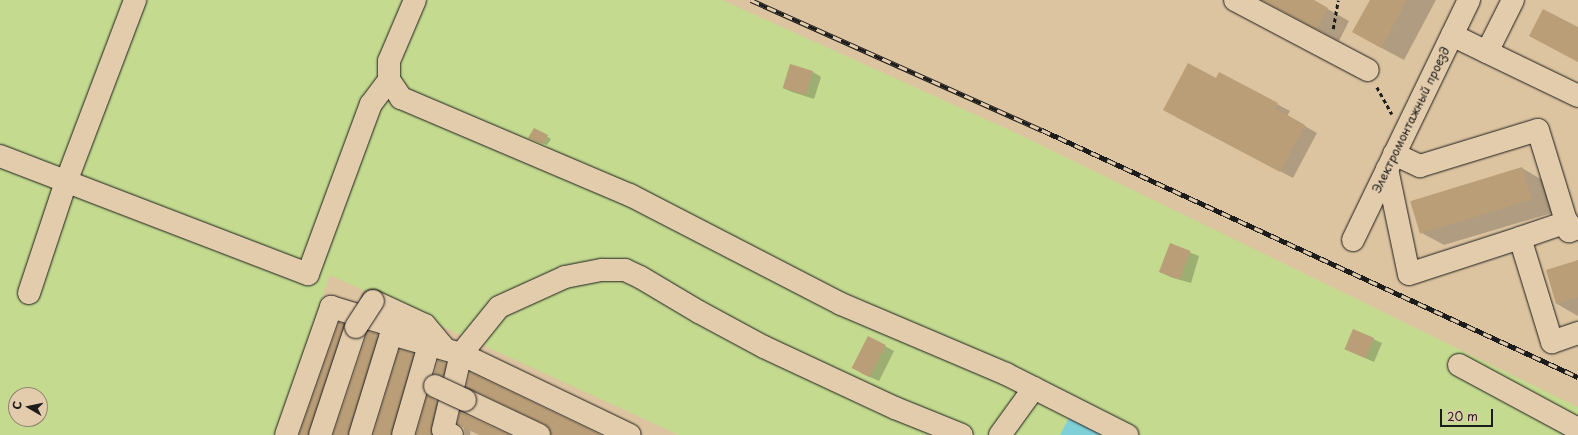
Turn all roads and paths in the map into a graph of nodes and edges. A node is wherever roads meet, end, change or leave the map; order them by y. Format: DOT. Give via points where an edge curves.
graph roads {
  1 [pos="135,0"];
  2 [pos="415,0"];
  3 [pos="1235,0"];
  4 [pos="1338,0"];
  5 [pos="1469,0"];
  6 [pos="1514,0"];
  7 [pos="1452,35"];
  8 [pos="1329,49"];
  9 [pos="1487,52"];
  10 [pos="1368,70"];
  11 [pos="389,80"];
  12 [pos="1578,96"];
  13 [pos="1409,125"];
  14 [pos="0,156"];
  15 [pos="1391,162"];
  16 [pos="66,182"];
  17 [pos="1572,225"];
  18 [pos="1520,238"];
  19 [pos="1353,240"];
  20 [pos="29,293"];
  21 [pos="1578,333"];
  22 [pos="392,334"];
  23 [pos="445,349"];
  24 [pos="1459,365"];
  25 [pos="427,383"];
  26 [pos="1034,388"];
  27 [pos="1578,429"];
  28 [pos="286,435"];
  29 [pos="320,435"];
  30 [pos="360,435"];
  31 [pos="403,435"];
  32 [pos="452,435"];
  33 [pos="539,435"];
  34 [pos="630,435"];
  35 [pos="962,435"];
  36 [pos="1000,435"];
  37 [pos="1127,435"];
  1 -- 16 [label="street"];
  2 -- 11 [label="street" via="389,61"];
  3 -- 8 [label="street"];
  4 -- 8 [label="path"];
  5 -- 7 [label="street, Электромонтажный проезд"];
  6 -- 9 [label="street"];
  7 -- 9 [label="street"];
  7 -- 13 [label="street, Электромонтажный проезд"];
  8 -- 10 [label="street"];
  9 -- 12 [label="street"];
  10 -- 13 [label="path" via="1391,113"];
  11 -- 16 [label="street" via="371,104 308,274"];
  11 -- 26 [label="street" via="401,98 630,195 841,304"];
  13 -- 15 [label="street, Электромонтажный проезд"];
  14 -- 16 [label="street"];
  15 -- 17 [label="street" via="1420,166 1538,130"];
  15 -- 18 [label="street" via="1409,274"];
  15 -- 19 [label="street, Электромонтажный проезд"];
  16 -- 20 [label="street"];
  17 -- 18 [label="street"];
  18 -- 21 [label="street" via="1552,342"];
  22 -- 23 [label="street"];
  22 -- 28 [label="street" via="394,326 330,308"];
  22 -- 30 [label="street"];
  23 -- 25 [label="street"];
  23 -- 29 [label="street, bridge" via="425,325 373,301 356,327"];
  23 -- 32 [label="street" via="442,430"];
  23 -- 34 [label="street"];
  23 -- 35 [label="street" via="499,307 565,277 602,270 625,270 764,347 895,408"];
  24 -- 27 [label="street"];
  25 -- 31 [label="street"];
  25 -- 33 [label="street, bridge"];
  26 -- 36 [label="street"];
  26 -- 37 [label="street"];
}
